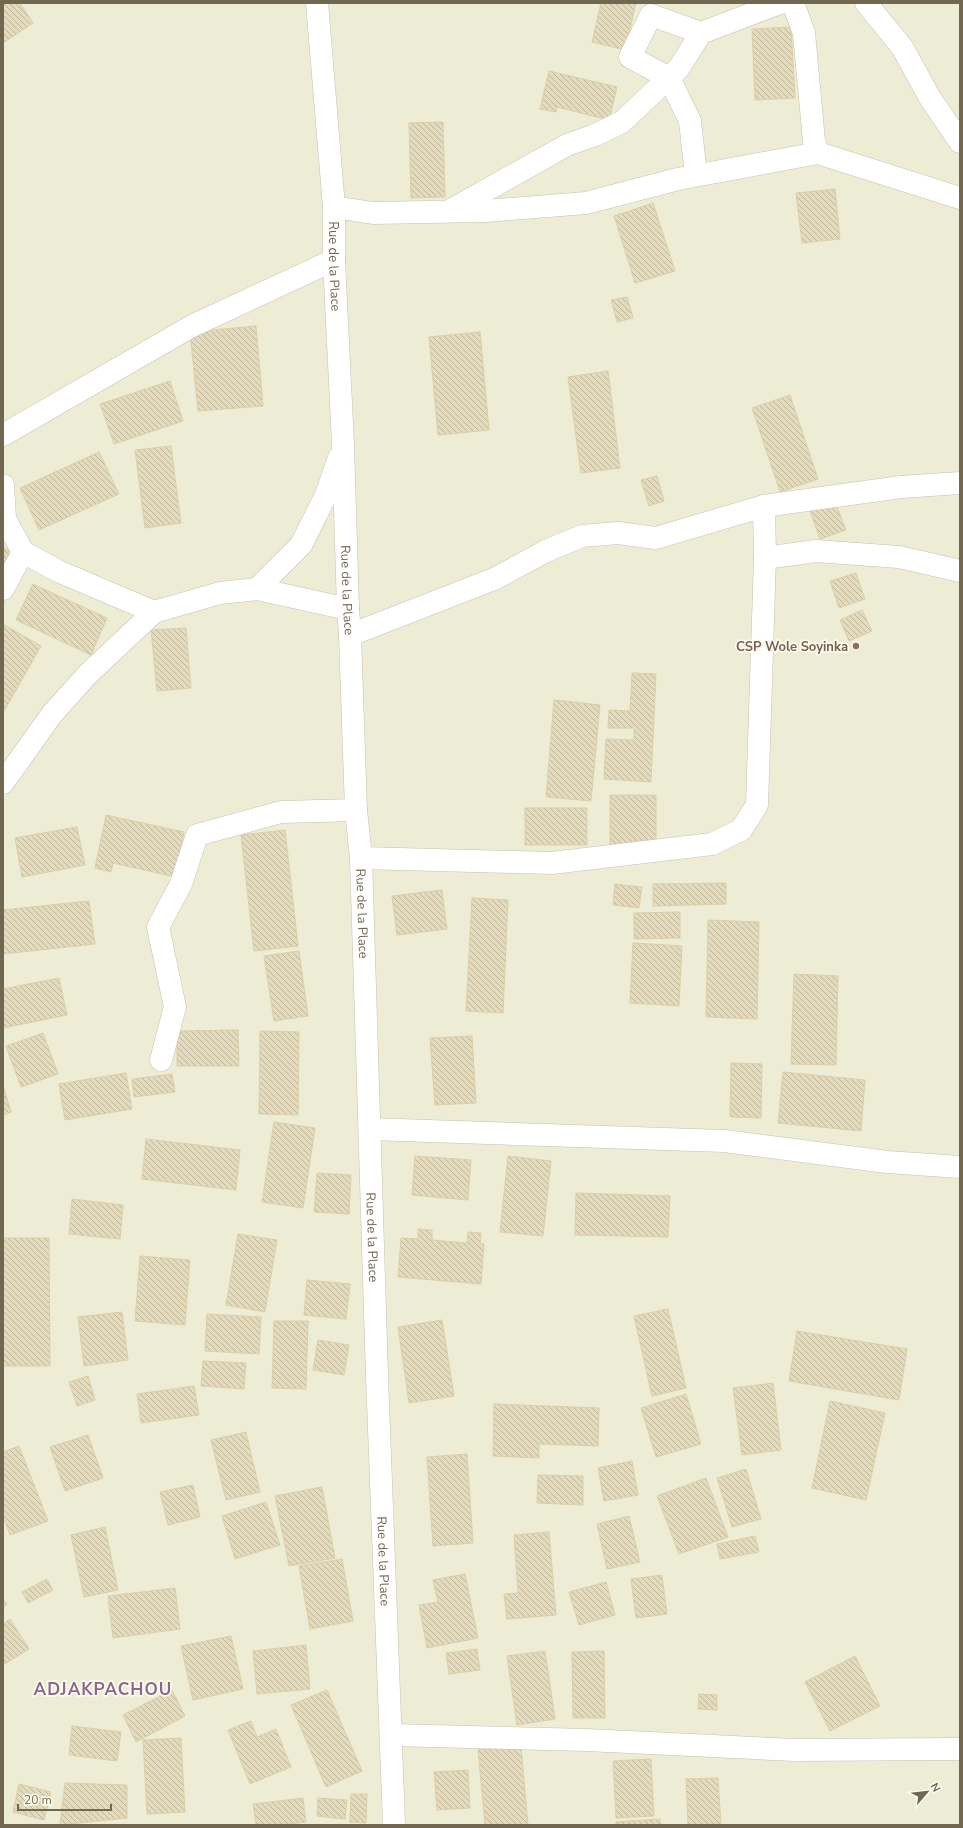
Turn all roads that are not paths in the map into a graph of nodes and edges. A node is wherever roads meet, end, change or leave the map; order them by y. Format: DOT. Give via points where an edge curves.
graph roads {
  1 [pos="317,3"];
  2 [pos="780,3"];
  3 [pos="793,3"];
  4 [pos="866,3"];
  5 [pos="701,33"];
  6 [pos="669,78"];
  7 [pos="960,142"];
  8 [pos="818,153"];
  9 [pos="696,176"];
  10 [pos="960,198"];
  11 [pos="334,207"];
  12 [pos="448,212"];
  13 [pos="334,260"];
  14 [pos="3,435"];
  15 [pos="343,445"];
  16 [pos="960,482"];
  17 [pos="3,485"];
  18 [pos="764,506"];
  19 [pos="23,552"];
  20 [pos="765,558"];
  21 [pos="960,571"];
  22 [pos="3,589"];
  23 [pos="257,589"];
  24 [pos="348,609"];
  25 [pos="154,612"];
  26 [pos="350,635"];
  27 [pos="3,783"];
  28 [pos="356,810"];
  29 [pos="360,858"];
  30 [pos="160,1060"];
  31 [pos="370,1129"];
  32 [pos="960,1167"];
  33 [pos="391,1735"];
  34 [pos="960,1749"];
  35 [pos="394,1825"];
  1 -- 11 [label="street, Rue de la Place"];
  2 -- 5 [label="street"];
  3 -- 8 [label="street" via="804,33 814,141"];
  4 -- 7 [label="street" via="902,47 930,98"];
  5 -- 6 [label="street" via="679,68"];
  5 -- 6 [label="street" via="651,15 630,57"];
  6 -- 9 [label="street" via="690,121"];
  6 -- 12 [label="street" via="622,122 567,145"];
  8 -- 9 [label="street"];
  8 -- 10 [label="street"];
  9 -- 12 [label="street" via="586,203"];
  11 -- 12 [label="street" via="373,213"];
  11 -- 13 [label="street, Rue de la Place"];
  13 -- 14 [label="street" via="192,326"];
  13 -- 15 [label="street, Rue de la Place"];
  15 -- 23 [label="street" via="326,495 301,545"];
  15 -- 24 [label="street, Rue de la Place"];
  16 -- 18 [label="street" via="901,487"];
  17 -- 19 [label="street" via="4,519"];
  18 -- 20 [label="street"];
  18 -- 26 [label="street" via="656,538 618,533 582,536 546,551 494,579"];
  19 -- 22 [label="street"];
  19 -- 25 [label="street" via="58,571"];
  20 -- 21 [label="street" via="816,552 892,557"];
  20 -- 29 [label="street" via="757,805 741,830 712,844 552,863"];
  23 -- 24 [label="street"];
  23 -- 25 [label="street" via="220,593"];
  24 -- 26 [label="street, Rue de la Place"];
  25 -- 27 [label="street" via="88,674 52,714"];
  26 -- 28 [label="street, Rue de la Place"];
  28 -- 29 [label="street, Rue de la Place"];
  28 -- 30 [label="street" via="281,812 197,835 181,884 158,927 175,1007"];
  29 -- 31 [label="street, Rue de la Place"];
  31 -- 32 [label="street" via="724,1141 887,1162"];
  31 -- 33 [label="street, Rue de la Place"];
  33 -- 34 [label="street" via="587,1740 794,1750"];
  33 -- 35 [label="street, Rue de la Place"];
}
